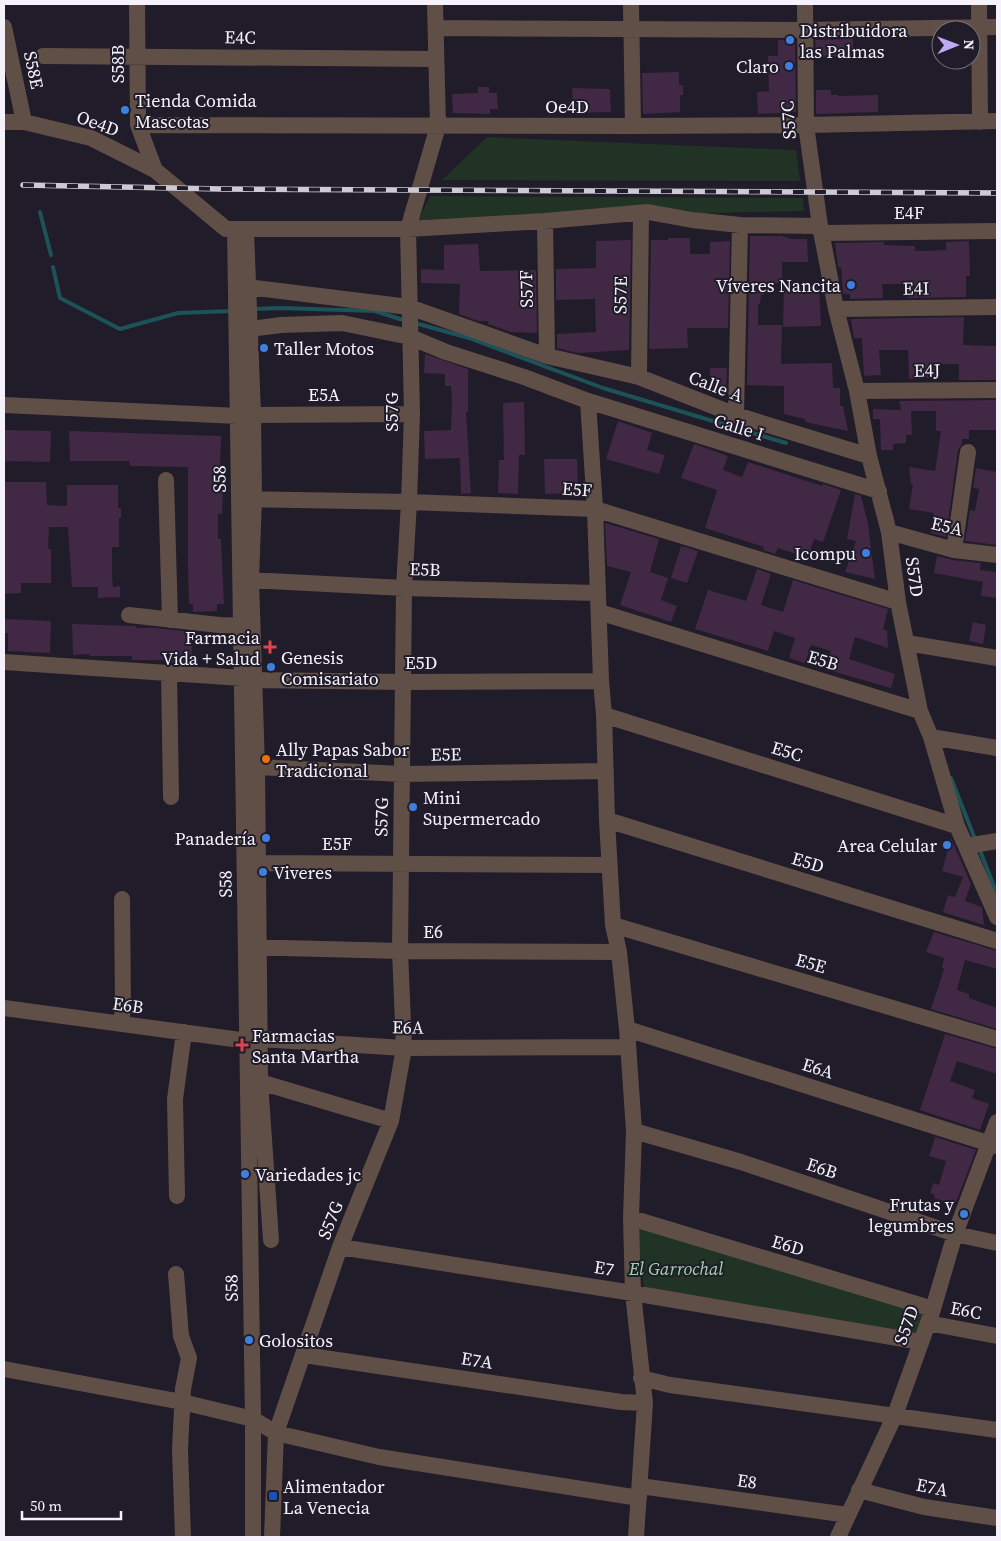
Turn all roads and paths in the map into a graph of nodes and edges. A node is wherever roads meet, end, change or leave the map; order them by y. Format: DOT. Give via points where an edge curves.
graph roads {
  1 [pos="137,4"];
  2 [pos="435,4"];
  3 [pos="631,4"];
  4 [pos="805,4"];
  5 [pos="979,4"];
  6 [pos="979,20"];
  7 [pos="4,27"];
  8 [pos="981,27"];
  9 [pos="997,27"];
  10 [pos="436,28"];
  11 [pos="931,28"];
  12 [pos="630,29"];
  13 [pos="805,30"];
  14 [pos="137,55"];
  15 [pos="43,56"];
  16 [pos="436,59"];
  17 [pos="979,70"];
  18 [pos="997,121"];
  19 [pos="4,122"];
  20 [pos="24,122"];
  21 [pos="980,122"];
  22 [pos="138,124"];
  23 [pos="806,125"];
  24 [pos="438,126"];
  25 [pos="633,126"];
  26 [pos="154,170"];
  27 [pos="641,212"];
  28 [pos="545,221"];
  29 [pos="740,225"];
  30 [pos="408,229"];
  31 [pos="241,230"];
  32 [pos="821,230"];
  33 [pos="997,231"];
  34 [pos="248,287"];
  35 [pos="409,307"];
  36 [pos="997,307"];
  37 [pos="836,309"];
  38 [pos="250,329"];
  39 [pos="410,338"];
  40 [pos="547,356"];
  41 [pos="639,377"];
  42 [pos="997,390"];
  43 [pos="857,391"];
  44 [pos="588,400"];
  45 [pos="4,405"];
  46 [pos="412,414"];
  47 [pos="245,416"];
  48 [pos="736,416"];
  49 [pos="968,452"];
  50 [pos="869,456"];
  51 [pos="166,480"];
  52 [pos="879,491"];
  53 [pos="247,499"];
  54 [pos="409,502"];
  55 [pos="594,509"];
  56 [pos="889,532"];
  57 [pos="954,550"];
  58 [pos="997,555"];
  59 [pos="251,580"];
  60 [pos="404,588"];
  61 [pos="597,593"];
  62 [pos="898,602"];
  63 [pos="599,612"];
  64 [pos="129,615"];
  65 [pos="170,620"];
  66 [pos="247,626"];
  67 [pos="907,643"];
  68 [pos="997,658"];
  69 [pos="4,662"];
  70 [pos="170,673"];
  71 [pos="249,679"];
  72 [pos="601,681"];
  73 [pos="403,682"];
  74 [pos="920,711"];
  75 [pos="604,715"];
  76 [pos="931,737"];
  77 [pos="997,748"];
  78 [pos="257,767"];
  79 [pos="606,771"];
  80 [pos="402,774"];
  81 [pos="171,797"];
  82 [pos="607,820"];
  83 [pos="957,826"];
  84 [pos="997,841"];
  85 [pos="966,846"];
  86 [pos="251,863"];
  87 [pos="400,864"];
  88 [pos="609,865"];
  89 [pos="122,899"];
  90 [pos="997,918"];
  91 [pos="613,925"];
  92 [pos="997,941"];
  93 [pos="252,947"];
  94 [pos="400,951"];
  95 [pos="619,952"];
  96 [pos="4,1008"];
  97 [pos="121,1024"];
  98 [pos="627,1029"];
  99 [pos="184,1032"];
  100 [pos="997,1039"];
  101 [pos="254,1040"];
  102 [pos="628,1047"];
  103 [pos="404,1048"];
  104 [pos="254,1082"];
  105 [pos="391,1121"];
  106 [pos="997,1122"];
  107 [pos="634,1131"];
  108 [pos="994,1144"];
  109 [pos="177,1196"];
  110 [pos="631,1218"];
  111 [pos="955,1234"];
  112 [pos="270,1240"];
  113 [pos="997,1243"];
  114 [pos="340,1248"];
  115 [pos="176,1274"];
  116 [pos="633,1292"];
  117 [pos="931,1316"];
  118 [pos="997,1336"];
  119 [pos="921,1342"];
  120 [pos="304,1354"];
  121 [pos="4,1370"];
  122 [pos="641,1378"];
  123 [pos="182,1402"];
  124 [pos="645,1403"];
  125 [pos="894,1415"];
  126 [pos="253,1419"];
  127 [pos="997,1430"];
  128 [pos="276,1434"];
  129 [pos="860,1490"];
  130 [pos="640,1492"];
  131 [pos="848,1515"];
  132 [pos="997,1518"];
  133 [pos="183,1537"];
  134 [pos="253,1537"];
  135 [pos="272,1537"];
  136 [pos="636,1537"];
  137 [pos="838,1537"];
  1 -- 14 [label="street, S58B"];
  2 -- 10 [label="street, S57G"];
  3 -- 12 [label="street"];
  4 -- 13 [label="street, S57C"];
  5 -- 6 [label="street"];
  7 -- 20 [label="street, S58E"];
  8 -- 9 [label="street"];
  10 -- 12 [label="street"];
  10 -- 16 [label="street, S57G"];
  11 -- 13 [label="street"];
  12 -- 13 [label="street"];
  12 -- 25 [label="street"];
  13 -- 23 [label="street, S57C"];
  14 -- 15 [label="street, E4C"];
  14 -- 16 [label="street, E4C"];
  14 -- 22 [label="street, S58B"];
  16 -- 24 [label="street, S57G"];
  17 -- 21 [label="street"];
  18 -- 21 [label="street, Oe4D"];
  19 -- 20 [label="street, Oe4D"];
  20 -- 26 [label="street, Oe4D" via="91,138"];
  21 -- 23 [label="street, Oe4D"];
  22 -- 24 [label="street, Oe4D"];
  22 -- 26 [label="street, S58B"];
  23 -- 25 [label="street, Oe4D"];
  23 -- 32 [label="street, S57C"];
  24 -- 25 [label="street, Oe4D"];
  24 -- 30 [label="street, S57G"];
  26 -- 31 [label="street, Oe4D" via="226,229"];
  27 -- 28 [label="street, E4F"];
  27 -- 29 [label="street, E4F"];
  27 -- 41 [label="street, S57E"];
  28 -- 30 [label="street, E4F"];
  28 -- 40 [label="street, S57F"];
  29 -- 32 [label="street, E4F"];
  29 -- 48 [label="street"];
  30 -- 31 [label="street, E4F"];
  30 -- 35 [label="street, S57G"];
  31 -- 34 [label="street, S58"];
  31 -- 47 [label="street, S58"];
  32 -- 33 [label="street, E4F"];
  32 -- 37 [label="street, S57D"];
  34 -- 35 [label="street, Calle A"];
  34 -- 38 [label="street, S58"];
  35 -- 39 [label="street, S57G"];
  35 -- 40 [label="street, Calle A"];
  36 -- 37 [label="street, E4I"];
  37 -- 43 [label="street, S57D"];
  38 -- 39 [label="street, Calle I" via="342,323"];
  38 -- 47 [label="street, S58"];
  39 -- 44 [label="street, Calle I"];
  39 -- 46 [label="street, S57G"];
  40 -- 41 [label="street, Calle A"];
  41 -- 48 [label="street, Calle A"];
  42 -- 43 [label="street, E4J"];
  43 -- 50 [label="street, S57D"];
  44 -- 52 [label="street, Calle I"];
  44 -- 55 [label="street"];
  45 -- 47 [label="street, E5A"];
  46 -- 47 [label="street, E5A"];
  46 -- 54 [label="street, S57G"];
  47 -- 53 [label="street, S58"];
  48 -- 50 [label="street, Calle A"];
  49 -- 57 [label="street"];
  50 -- 52 [label="street, S57D"];
  51 -- 65 [label="street"];
  52 -- 56 [label="street, S57D"];
  53 -- 54 [label="street, E5F"];
  53 -- 59 [label="street, S58"];
  53 -- 66 [label="street, S58"];
  54 -- 55 [label="street, E5F"];
  54 -- 60 [label="street, S57G"];
  55 -- 61 [label="street"];
  55 -- 62 [label="street, E5F"];
  56 -- 57 [label="street, E5A"];
  56 -- 62 [label="street, S57D"];
  57 -- 58 [label="street, E5A"];
  59 -- 60 [label="street, E5B"];
  59 -- 66 [label="street, S58"];
  60 -- 61 [label="street, E5B"];
  60 -- 73 [label="street, S57G"];
  61 -- 63 [label="street"];
  62 -- 67 [label="street, S57D"];
  63 -- 72 [label="street"];
  63 -- 74 [label="street, E5B"];
  64 -- 65 [label="street"];
  65 -- 66 [label="street"];
  66 -- 71 [label="street, S58"];
  67 -- 68 [label="street"];
  67 -- 74 [label="street, S57D"];
  69 -- 70 [label="street, E5D"];
  70 -- 71 [label="street, E5D"];
  70 -- 81 [label="street"];
  71 -- 73 [label="street, E5D"];
  71 -- 78 [label="street, S58"];
  71 -- 86 [label="street, S58"];
  72 -- 73 [label="street, E5D"];
  72 -- 75 [label="street"];
  73 -- 80 [label="street, S57G"];
  74 -- 76 [label="street, S57D"];
  75 -- 79 [label="street"];
  75 -- 83 [label="street, E5C"];
  76 -- 77 [label="street"];
  76 -- 83 [label="street, S57D"];
  78 -- 80 [label="street, E5E"];
  78 -- 86 [label="street, S58"];
  79 -- 80 [label="street, E5E"];
  79 -- 82 [label="street"];
  80 -- 87 [label="street, S57G"];
  82 -- 88 [label="street"];
  82 -- 92 [label="street, E5D"];
  83 -- 85 [label="street, S57D"];
  84 -- 85 [label="street"];
  85 -- 90 [label="street, S57D"];
  86 -- 87 [label="street, E5F"];
  86 -- 93 [label="street, S58"];
  87 -- 88 [label="street, E5F"];
  87 -- 94 [label="street, S57G"];
  88 -- 91 [label="street"];
  89 -- 97 [label="street"];
  91 -- 95 [label="street"];
  91 -- 100 [label="street, E5E"];
  93 -- 94 [label="street, E6"];
  93 -- 101 [label="street, S58"];
  94 -- 95 [label="street, E6"];
  94 -- 103 [label="street, S57G"];
  95 -- 98 [label="street"];
  96 -- 97 [label="street, E6B"];
  97 -- 99 [label="street, E6B"];
  98 -- 102 [label="street"];
  98 -- 108 [label="street, E6A"];
  99 -- 101 [label="street, E6B"];
  99 -- 109 [label="street" via="175,1098"];
  101 -- 103 [label="street, E6A"];
  101 -- 104 [label="street, S58"];
  102 -- 103 [label="street, E6A"];
  102 -- 107 [label="street"];
  103 -- 105 [label="street, S57G"];
  104 -- 105 [label="street"];
  104 -- 112 [label="street, S58"];
  104 -- 126 [label="street, S58"];
  105 -- 114 [label="street, S57G"];
  106 -- 108 [label="street, S57D"];
  107 -- 110 [label="street"];
  107 -- 111 [label="street, E6B" via="741,1162"];
  108 -- 111 [label="street, S57D"];
  110 -- 116 [label="street"];
  110 -- 117 [label="street, E6D"];
  111 -- 113 [label="street, E6B"];
  111 -- 117 [label="street, S57D"];
  114 -- 116 [label="street, E7"];
  114 -- 120 [label="street, S57G"];
  115 -- 123 [label="street" via="182,1344 189,1358"];
  116 -- 119 [label="street, E7"];
  116 -- 122 [label="street"];
  117 -- 118 [label="street, E6C"];
  117 -- 119 [label="street, S57D"];
  119 -- 125 [label="street, S57D"];
  120 -- 124 [label="street, E7A"];
  120 -- 128 [label="street, S57G"];
  121 -- 123 [label="street"];
  122 -- 124 [label="street"];
  122 -- 125 [label="street" via="670,1385"];
  123 -- 126 [label="street"];
  123 -- 133 [label="street"];
  124 -- 130 [label="street"];
  125 -- 127 [label="street"];
  125 -- 129 [label="street, S57D"];
  126 -- 128 [label="street"];
  126 -- 134 [label="street, S58"];
  128 -- 130 [label="street, E8" via="398,1460"];
  128 -- 135 [label="street"];
  129 -- 131 [label="street, S57D"];
  129 -- 132 [label="street, E7A" via="924,1507"];
  130 -- 131 [label="street, E8"];
  130 -- 136 [label="street"];
  131 -- 137 [label="street, S57D"];
}
